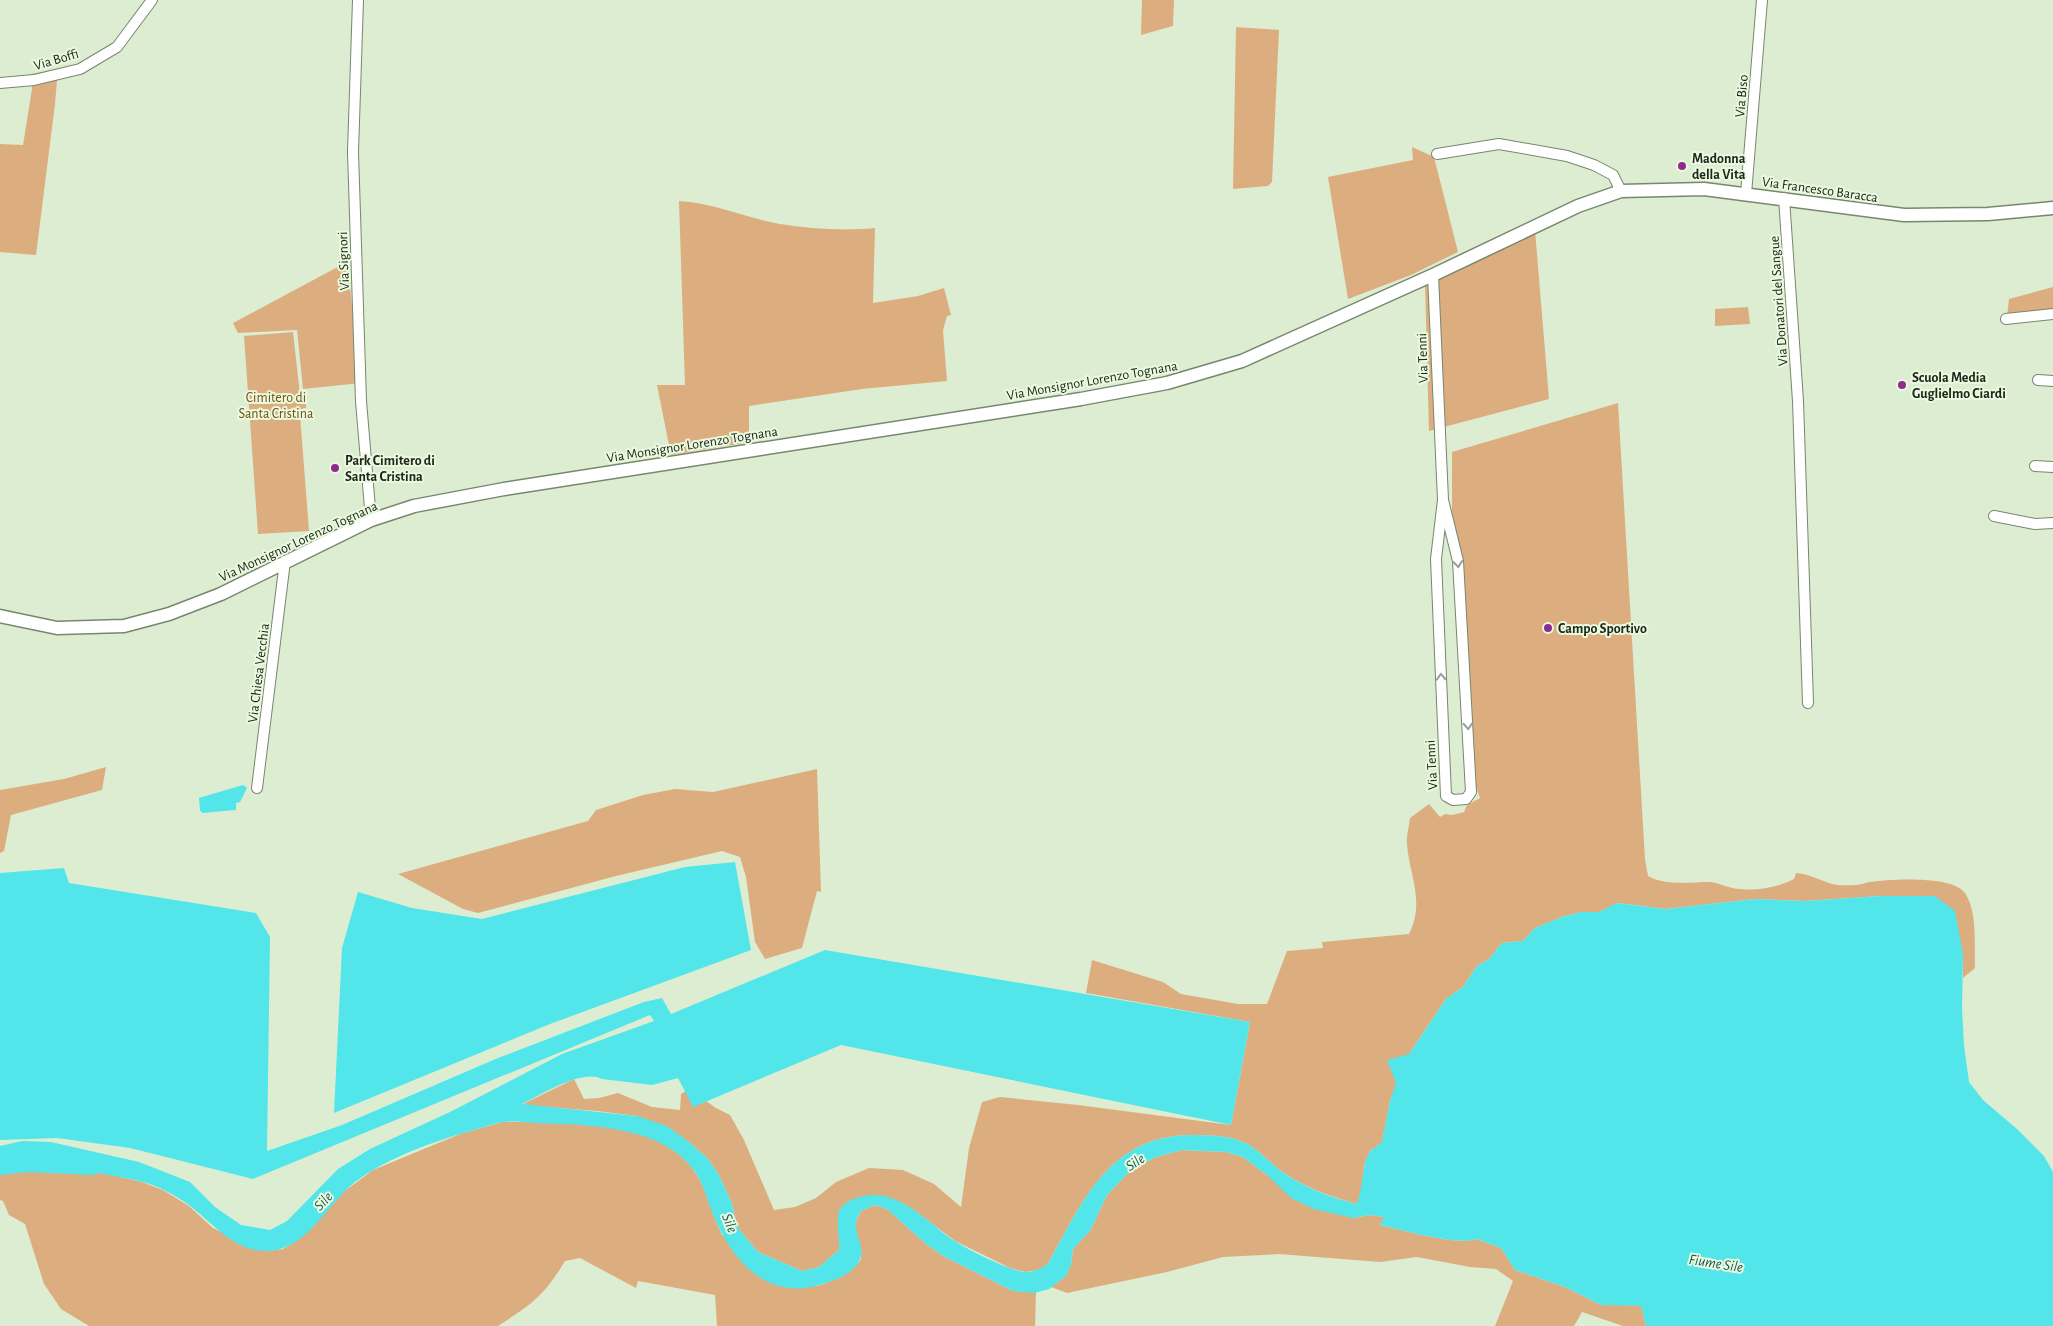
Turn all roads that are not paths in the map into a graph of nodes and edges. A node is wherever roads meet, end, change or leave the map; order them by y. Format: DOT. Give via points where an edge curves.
graph roads {
  1 [pos="152,0"];
  2 [pos="358,0"];
  3 [pos="1762,0"];
  4 [pos="0,83"];
  5 [pos="1437,154"];
  6 [pos="1621,191"];
  7 [pos="1746,194"];
  8 [pos="1784,198"];
  9 [pos="2053,208"];
  10 [pos="1432,275"];
  11 [pos="1395,292"];
  12 [pos="2053,314"];
  13 [pos="2006,319"];
  14 [pos="2038,380"];
  15 [pos="2053,381"];
  16 [pos="2035,466"];
  17 [pos="2053,467"];
  18 [pos="1443,500"];
  19 [pos="1994,516"];
  20 [pos="371,520"];
  21 [pos="2053,523"];
  22 [pos="1438,544"];
  23 [pos="1454,544"];
  24 [pos="286,561"];
  25 [pos="0,616"];
  26 [pos="1808,703"];
  27 [pos="257,788"];
  1 -- 4 [label="street, Via Boffi" via="117,47 80,69 34,80"];
  2 -- 20 [label="street, Via Signori" via="353,162 361,401"];
  3 -- 7 [label="street, Via Biso"];
  5 -- 6 [label="street" via="1499,144 1567,156 1613,175"];
  6 -- 7 [label="street, Via Francesco Baracca" via="1704,189"];
  6 -- 10 [label="street, Via Francesco Baracca" via="1578,206"];
  7 -- 8 [label="street, Via Francesco Baracca"];
  8 -- 9 [label="street, Via Francesco Baracca" via="1904,215 1988,214"];
  8 -- 26 [label="street, Via Donatori del Sangue" via="1798,401"];
  10 -- 11 [label="street, Via Francesco Baracca"];
  10 -- 18 [label="street, Via Tenni"];
  11 -- 20 [label="street, Via Monsignor Lorenzo Tognana" via="1242,361 1168,383 1065,402 504,489 414,506"];
  12 -- 13 [label="street"];
  14 -- 15 [label="street"];
  16 -- 17 [label="street"];
  18 -- 22 [label="street, Via Tenni"];
  18 -- 23 [label="street, Via Tenni"];
  19 -- 21 [label="street" via="2035,524"];
  20 -- 24 [label="street, Via Monsignor Lorenzo Tognana"];
  22 -- 23 [label="street"];
  23 -- 22 [label="street, Via Tenni, one-way" via="1458,561 1471,792 1466,799 1453,800 1446,796"];
  24 -- 25 [label="street, Via Monsignor Lorenzo Tognana" via="221,594 169,614 124,626 57,628"];
  24 -- 27 [label="street, Via Chiesa Vecchia"];
}
